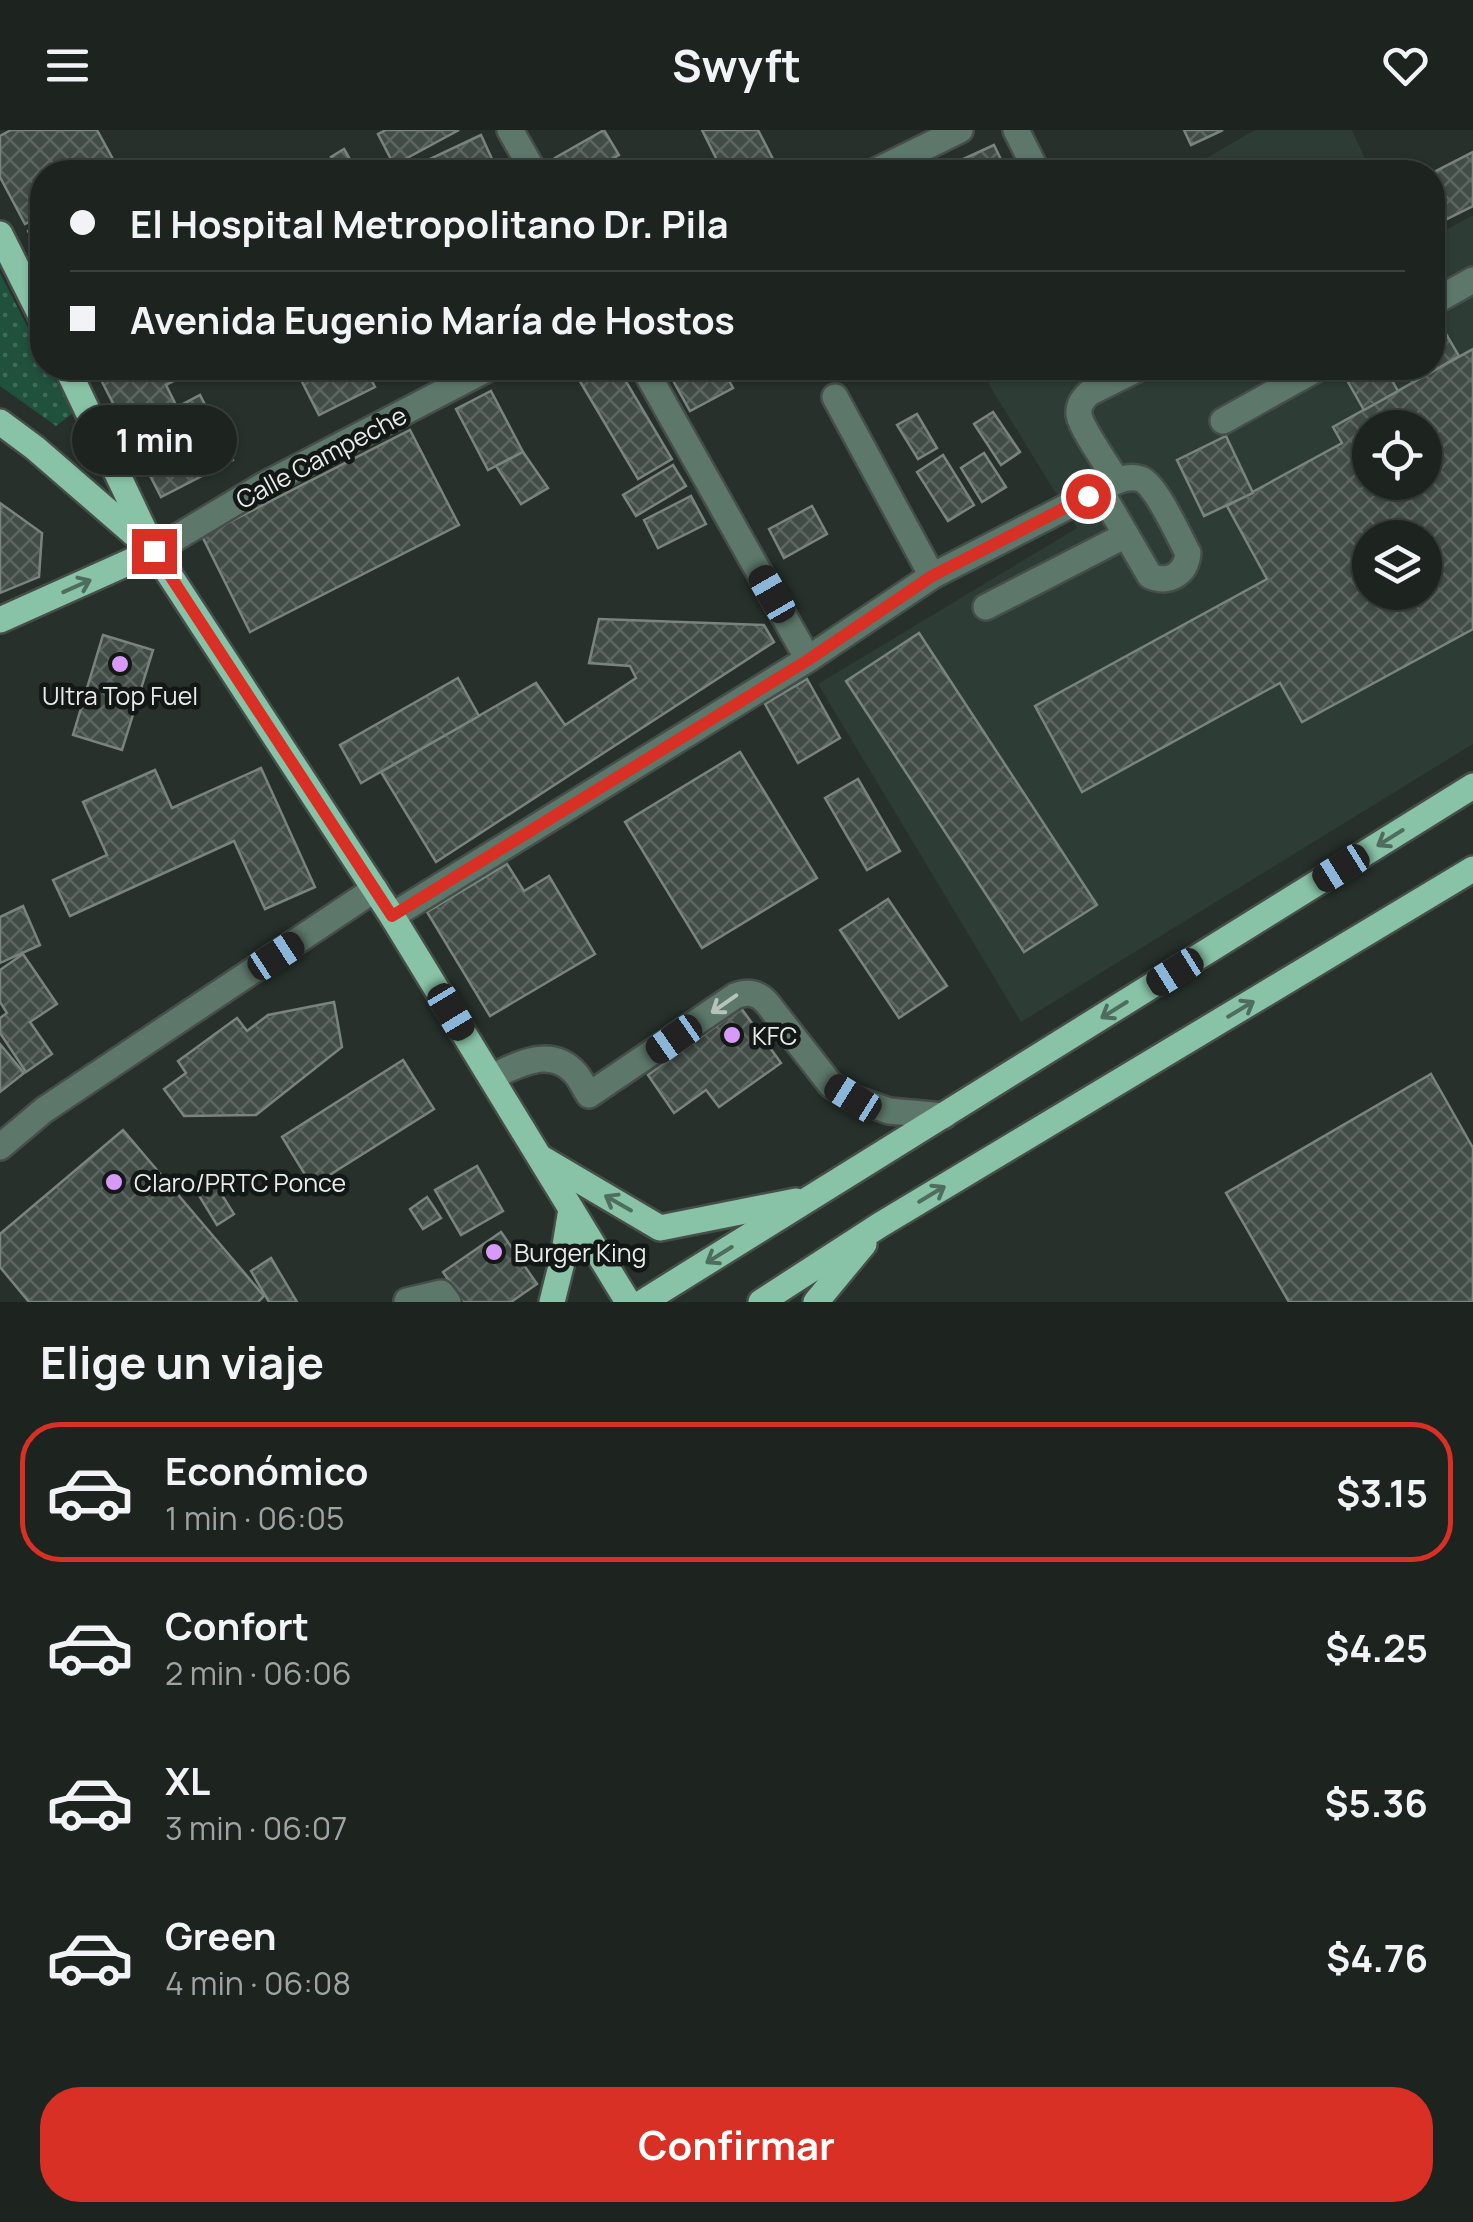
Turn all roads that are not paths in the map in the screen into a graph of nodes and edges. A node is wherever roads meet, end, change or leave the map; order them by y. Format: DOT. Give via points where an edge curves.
graph roads {
  1 [pos="510,130"];
  2 [pos="960,130"];
  3 [pos="1016,130"];
  4 [pos="527,160"];
  5 [pos="899,160"];
  6 [pos="1031,160"];
  7 [pos="0,234"];
  8 [pos="1473,280"];
  9 [pos="30,294"];
  10 [pos="1445,296"];
  11 [pos="73,380"];
  12 [pos="466,380"];
  13 [pos="651,380"];
  14 [pos="1115,380"];
  15 [pos="1296,380"];
  16 [pos="835,398"];
  17 [pos="1223,420"];
  18 [pos="0,422"];
  19 [pos="1102,489"];
  20 [pos="1126,534"];
  21 [pos="154,551"];
  22 [pos="932,576"];
  23 [pos="986,607"];
  24 [pos="0,620"];
  25 [pos="808,660"];
  26 [pos="1473,786"];
  27 [pos="1473,869"];
  28 [pos="375,889"];
  29 [pos="392,916"];
  30 [pos="491,1077"];
  31 [pos="944,1116"];
  32 [pos="0,1147"];
  33 [pos="539,1157"];
  34 [pos="811,1198"];
  35 [pos="571,1209"];
  36 [pos="880,1225"];
  37 [pos="407,1302"];
  38 [pos="448,1302"];
  39 [pos="552,1302"];
  40 [pos="628,1302"];
  41 [pos="643,1302"];
  42 [pos="761,1302"];
  43 [pos="816,1302"];
  1 -- 4 [label="street"];
  2 -- 5 [label="street"];
  3 -- 6 [label="street"];
  7 -- 9 [label="main road"];
  8 -- 10 [label="street"];
  11 -- 21 [label="main road"];
  12 -- 21 [label="street, Calle Campeche"];
  13 -- 25 [label="street"];
  14 -- 19 [label="street" via="1084,397 1079,409"];
  15 -- 17 [label="street"];
  16 -- 22 [label="street"];
  18 -- 21 [label="main road"];
  19 -- 20 [label="street"];
  19 -- 20 [label="street" via="1133,478 1148,484 1187,561 1172,577 1150,576"];
  19 -- 22 [label="street"];
  20 -- 23 [label="street"];
  24 -- 21 [label="main road, one-way"];
  21 -- 28 [label="main road"];
  22 -- 25 [label="street"];
  25 -- 29 [label="street"];
  26 -- 31 [label="main road, one-way"];
  36 -- 27 [label="main road, one-way"];
  28 -- 29 [label="main road"];
  28 -- 32 [label="street" via="44,1110"];
  29 -- 30 [label="main road"];
  31 -- 30 [label="street, one-way" via="889,1111 831,1085 768,1002 749,992 589,1096 575,1072 545,1058"];
  30 -- 33 [label="main road"];
  31 -- 34 [label="main road"];
  34 -- 33 [label="main road, one-way" via="660,1228"];
  33 -- 35 [label="main road"];
  34 -- 41 [label="main road, one-way"];
  35 -- 39 [label="main road"];
  35 -- 40 [label="main road"];
  36 -- 42 [label="main road"];
  36 -- 43 [label="main road"];
  37 -- 38 [label="street" via="441,1293"];
}
